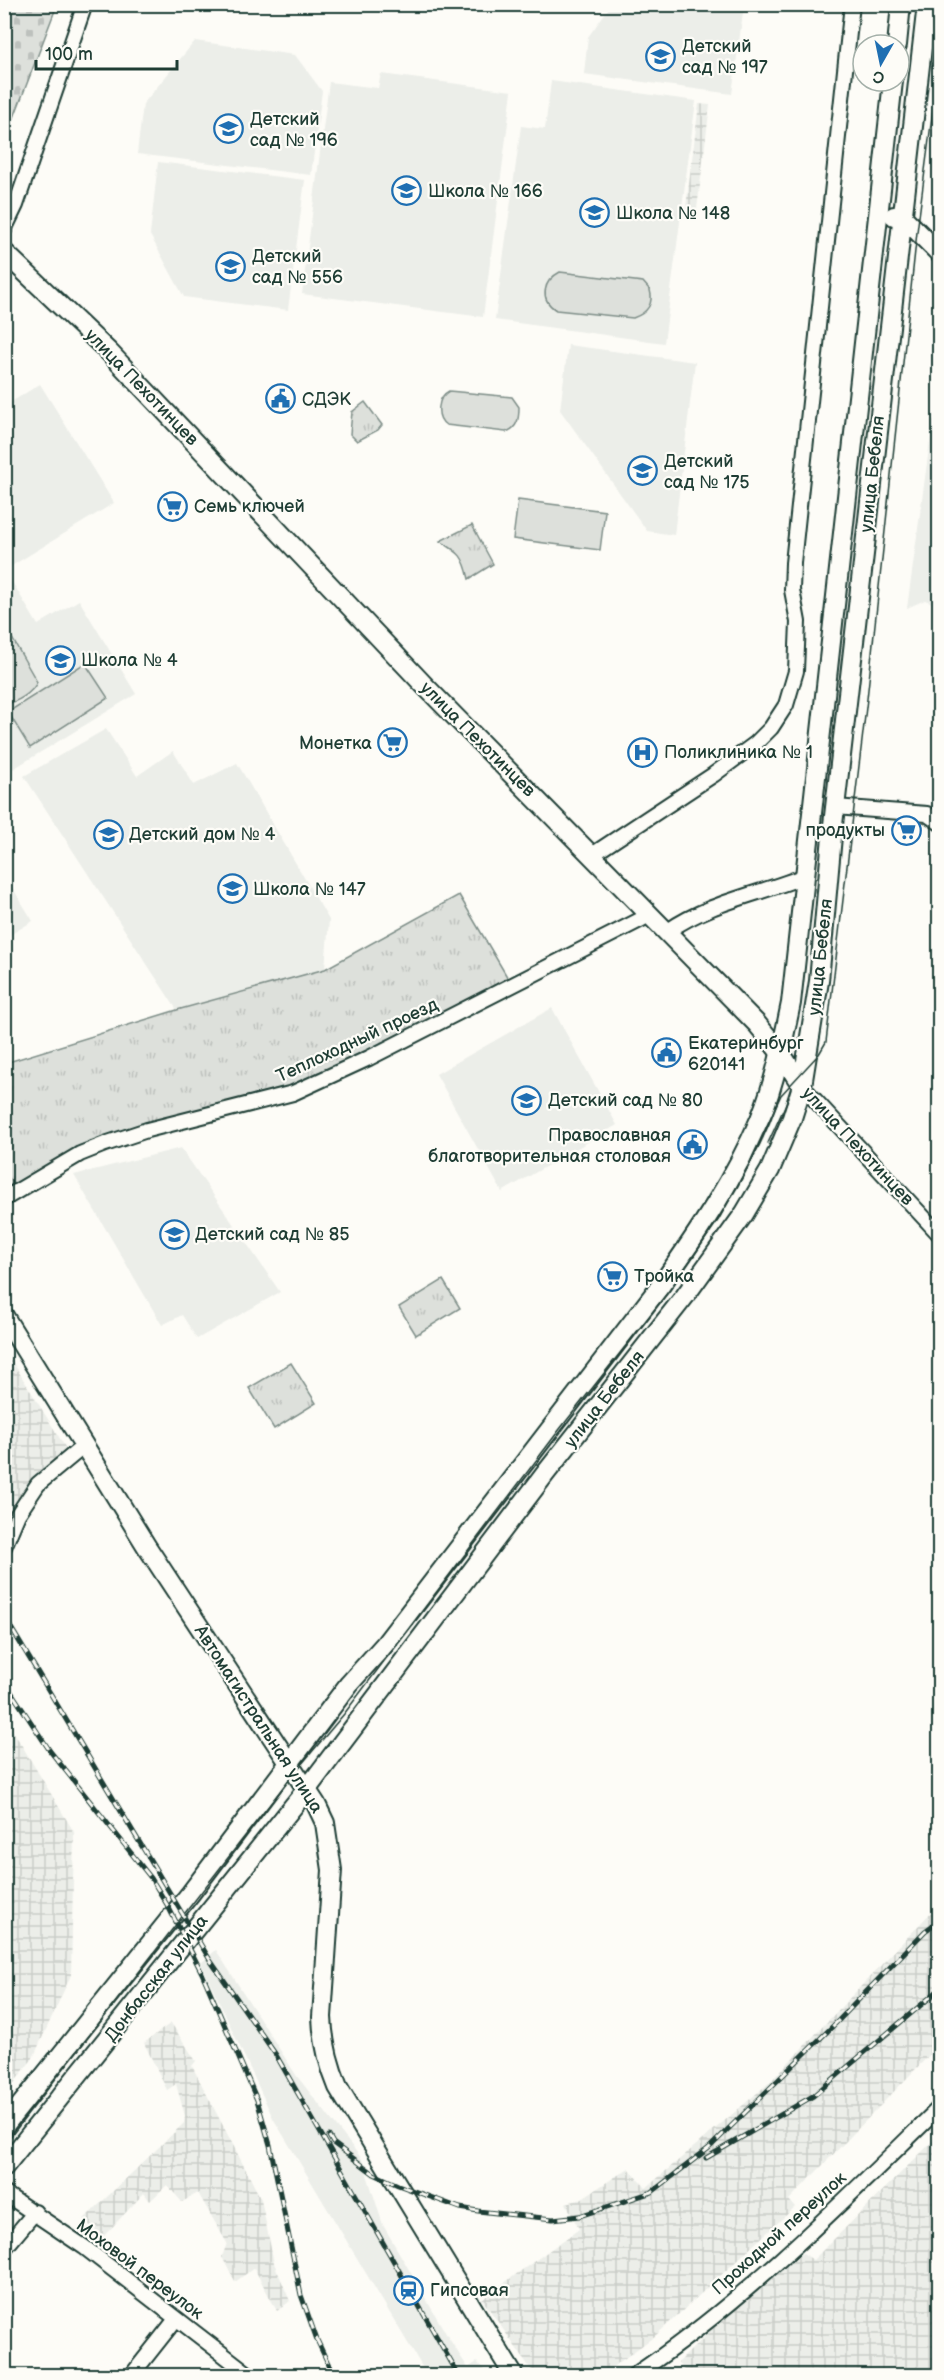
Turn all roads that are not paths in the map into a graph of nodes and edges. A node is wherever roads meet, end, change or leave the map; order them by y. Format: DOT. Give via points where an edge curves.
graph roads {
  1 [pos="85,4"];
  2 [pos="852,4"];
  3 [pos="901,4"];
  4 [pos="927,4"];
  5 [pos="898,33"];
  6 [pos="891,93"];
  7 [pos="877,214"];
  8 [pos="903,217"];
  9 [pos="4,230"];
  10 [pos="4,252"];
  11 [pos="939,254"];
  12 [pos="836,807"];
  13 [pos="939,823"];
  14 [pos="592,855"];
  15 [pos="807,875"];
  16 [pos="649,913"];
  17 [pos="668,931"];
  18 [pos="780,1052"];
  19 [pos="802,1086"];
  20 [pos="4,1199"];
  21 [pos="939,1235"];
  22 [pos="4,1316"];
  23 [pos="85,1445"];
  24 [pos="4,1547"];
  25 [pos="289,1764"];
  26 [pos="307,1789"];
  27 [pos="939,2107"];
  28 [pos="4,2126"];
  29 [pos="4,2167"];
  30 [pos="4,2193"];
  31 [pos="35,2212"];
  32 [pos="4,2249"];
  33 [pos="176,2319"];
  34 [pos="131,2376"];
  35 [pos="251,2376"];
  36 [pos="514,2376"];
  37 [pos="633,2376"];
  1 -- 9 [label="street"];
  2 -- 14 [label="street" via="793,563 792,590 798,622 796,671 786,705 755,744"];
  3 -- 5 [label="main road"];
  4 -- 8 [label="main road, улица Бебеля"];
  6 -- 7 [label="main road, улица Бебеля"];
  7 -- 8 [label="main road"];
  7 -- 15 [label="main road, улица Бебеля"];
  8 -- 11 [label="main road"];
  8 -- 12 [label="main road, улица Бебеля"];
  10 -- 14 [label="main road, улица Пехотинцев" via="109,352 414,675"];
  12 -- 13 [label="street" via="927,814"];
  12 -- 19 [label="main road, улица Бебеля" via="819,981"];
  14 -- 16 [label="main road, улица Пехотинцев"];
  15 -- 17 [label="street" via="706,910"];
  15 -- 18 [label="main road, улица Бебеля" via="791,1003"];
  16 -- 17 [label="main road, улица Пехотинцев"];
  16 -- 20 [label="street, Теплоходный проезд" via="369,1058 293,1093 114,1140 80,1154"];
  17 -- 18 [label="main road, улица Пехотинцев"];
  18 -- 19 [label="main road, улица Пехотинцев"];
  18 -- 25 [label="main road, улица Бебеля" via="760,1120 696,1236 581,1391"];
  19 -- 21 [label="street, улица Пехотинцев"];
  19 -- 26 [label="main road, улица Бебеля" via="770,1170 744,1214"];
  22 -- 23 [label="main road, Автомагистральная улица"];
  23 -- 24 [label="street" via="33,1491"];
  23 -- 25 [label="main road, Автомагистральная улица"];
  25 -- 26 [label="main road, Автомагистральная улица"];
  25 -- 28 [label="main road, Донбасская улица"];
  26 -- 29 [label="main road, Донбасская улица"];
  26 -- 36 [label="main road, Автомагистральная улица" via="325,1823 332,1856 322,2017 326,2058 338,2087"];
  27 -- 37 [label="street, Проходной переулок" via="735,2299"];
  30 -- 31 [label="street, Моховой переулок"];
  31 -- 32 [label="street"];
  31 -- 33 [label="street, Моховой переулок"];
  33 -- 34 [label="street"];
  33 -- 35 [label="street, Моховой переулок"];
}
